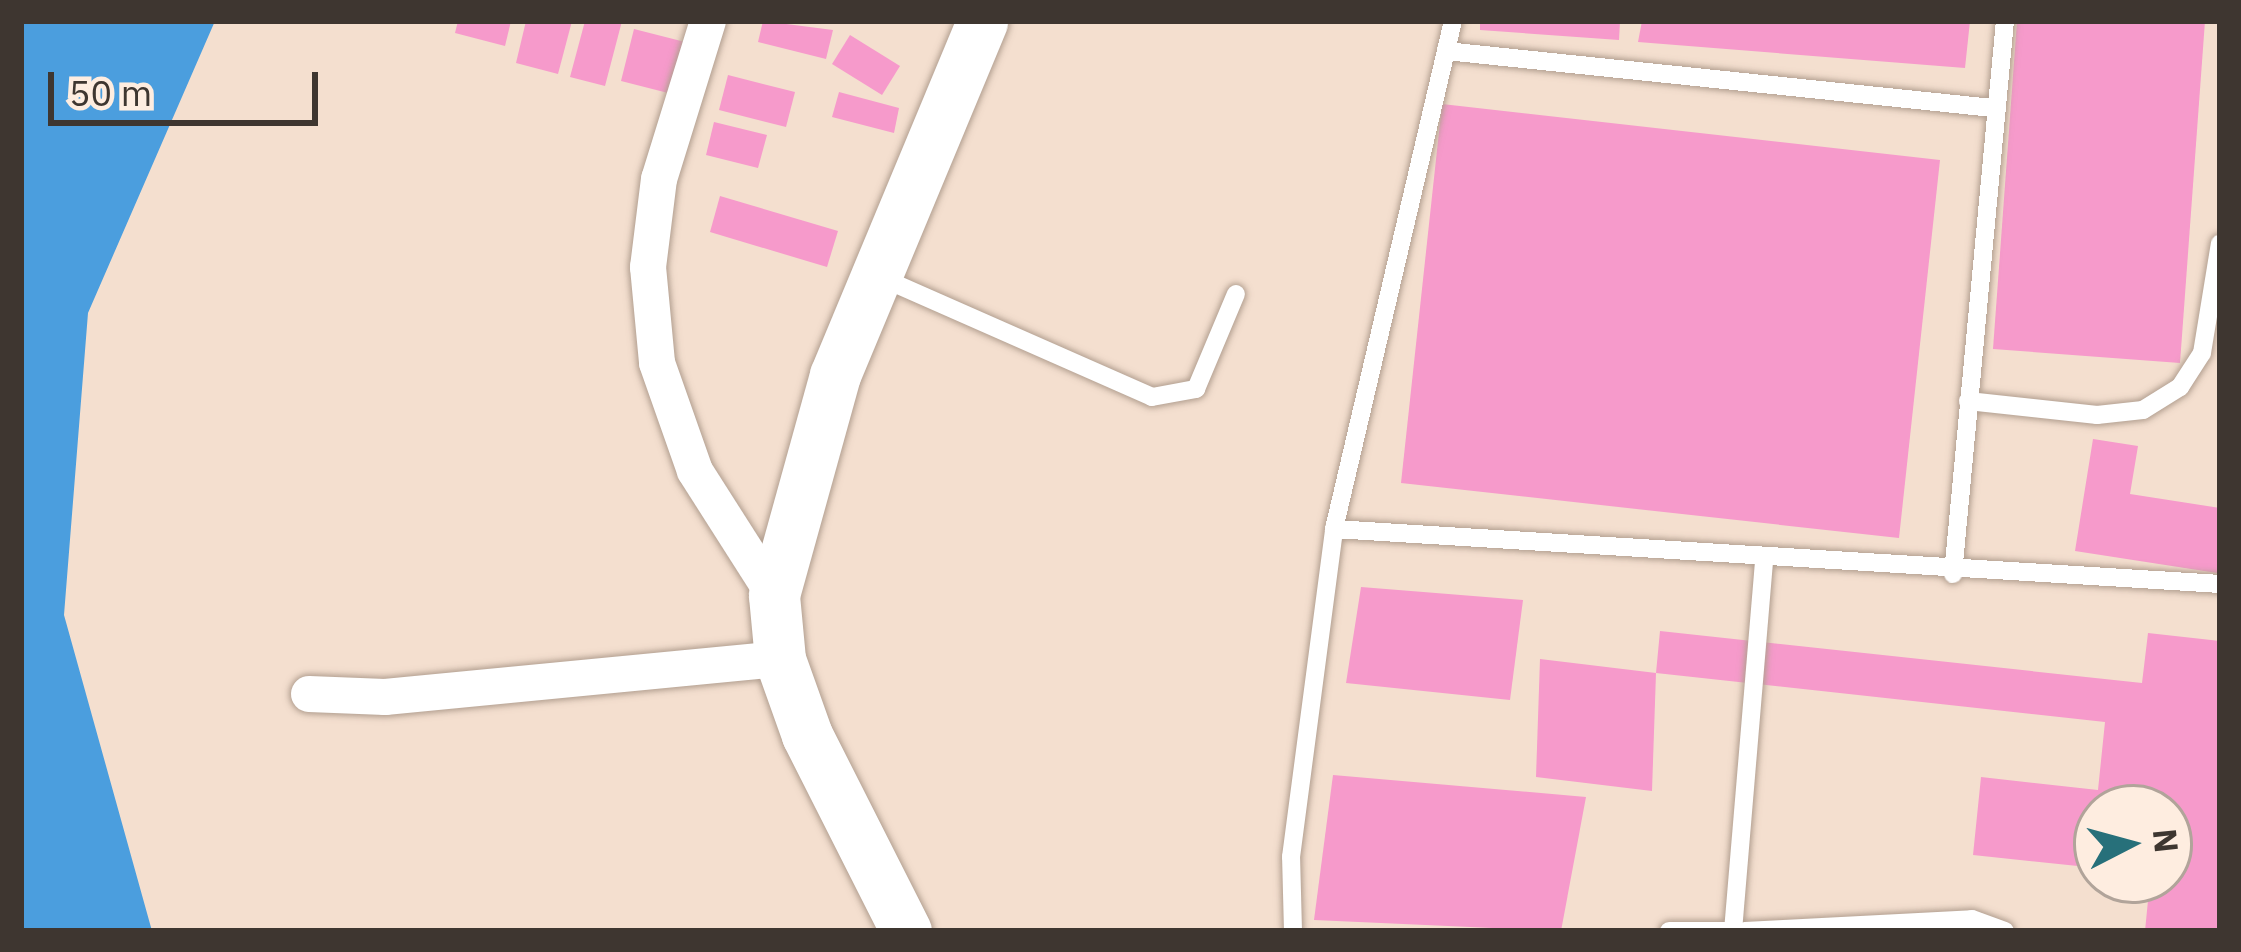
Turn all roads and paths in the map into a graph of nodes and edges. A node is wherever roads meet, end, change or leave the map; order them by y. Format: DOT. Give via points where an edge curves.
graph roads {
  1 [pos="708,21"];
  2 [pos="982,21"];
  3 [pos="1453,21"];
  4 [pos="2005,21"];
  5 [pos="1447,51"];
  6 [pos="1993,108"];
  7 [pos="2220,243"];
  8 [pos="875,274"];
  9 [pos="1236,295"];
  10 [pos="2211,355"];
  11 [pos="1968,401"];
  12 [pos="1334,529"];
  13 [pos="1764,559"];
  14 [pos="1953,574"];
  15 [pos="2220,584"];
  16 [pos="774,595"];
  17 [pos="780,658"];
  18 [pos="309,694"];
  19 [pos="906,931"];
  20 [pos="1293,931"];
  21 [pos="1669,931"];
  22 [pos="1731,931"];
  23 [pos="1745,931"];
  24 [pos="2005,931"];
  1 -- 16 [label="street" via="659,179 648,267 657,363 695,471"];
  2 -- 8 [label="street"];
  3 -- 5 [label="lane"];
  4 -- 6 [label="lane"];
  5 -- 6 [label="lane"];
  5 -- 12 [label="lane"];
  6 -- 11 [label="lane"];
  7 -- 10 [label="lane"];
  8 -- 9 [label="lane" via="1153,397 1196,389"];
  8 -- 16 [label="street" via="784,530"];
  10 -- 11 [label="lane" via="2143,410"];
  11 -- 14 [label="lane"];
  12 -- 13 [label="lane"];
  12 -- 20 [label="lane" via="1291,857"];
  13 -- 14 [label="lane"];
  13 -- 22 [label="lane"];
  14 -- 15 [label="lane"];
  16 -- 17 [label="street"];
  17 -- 18 [label="street" via="386,697"];
  17 -- 19 [label="street"];
  21 -- 22 [label="lane"];
  23 -- 24 [label="lane" via="1972,919"];
}
